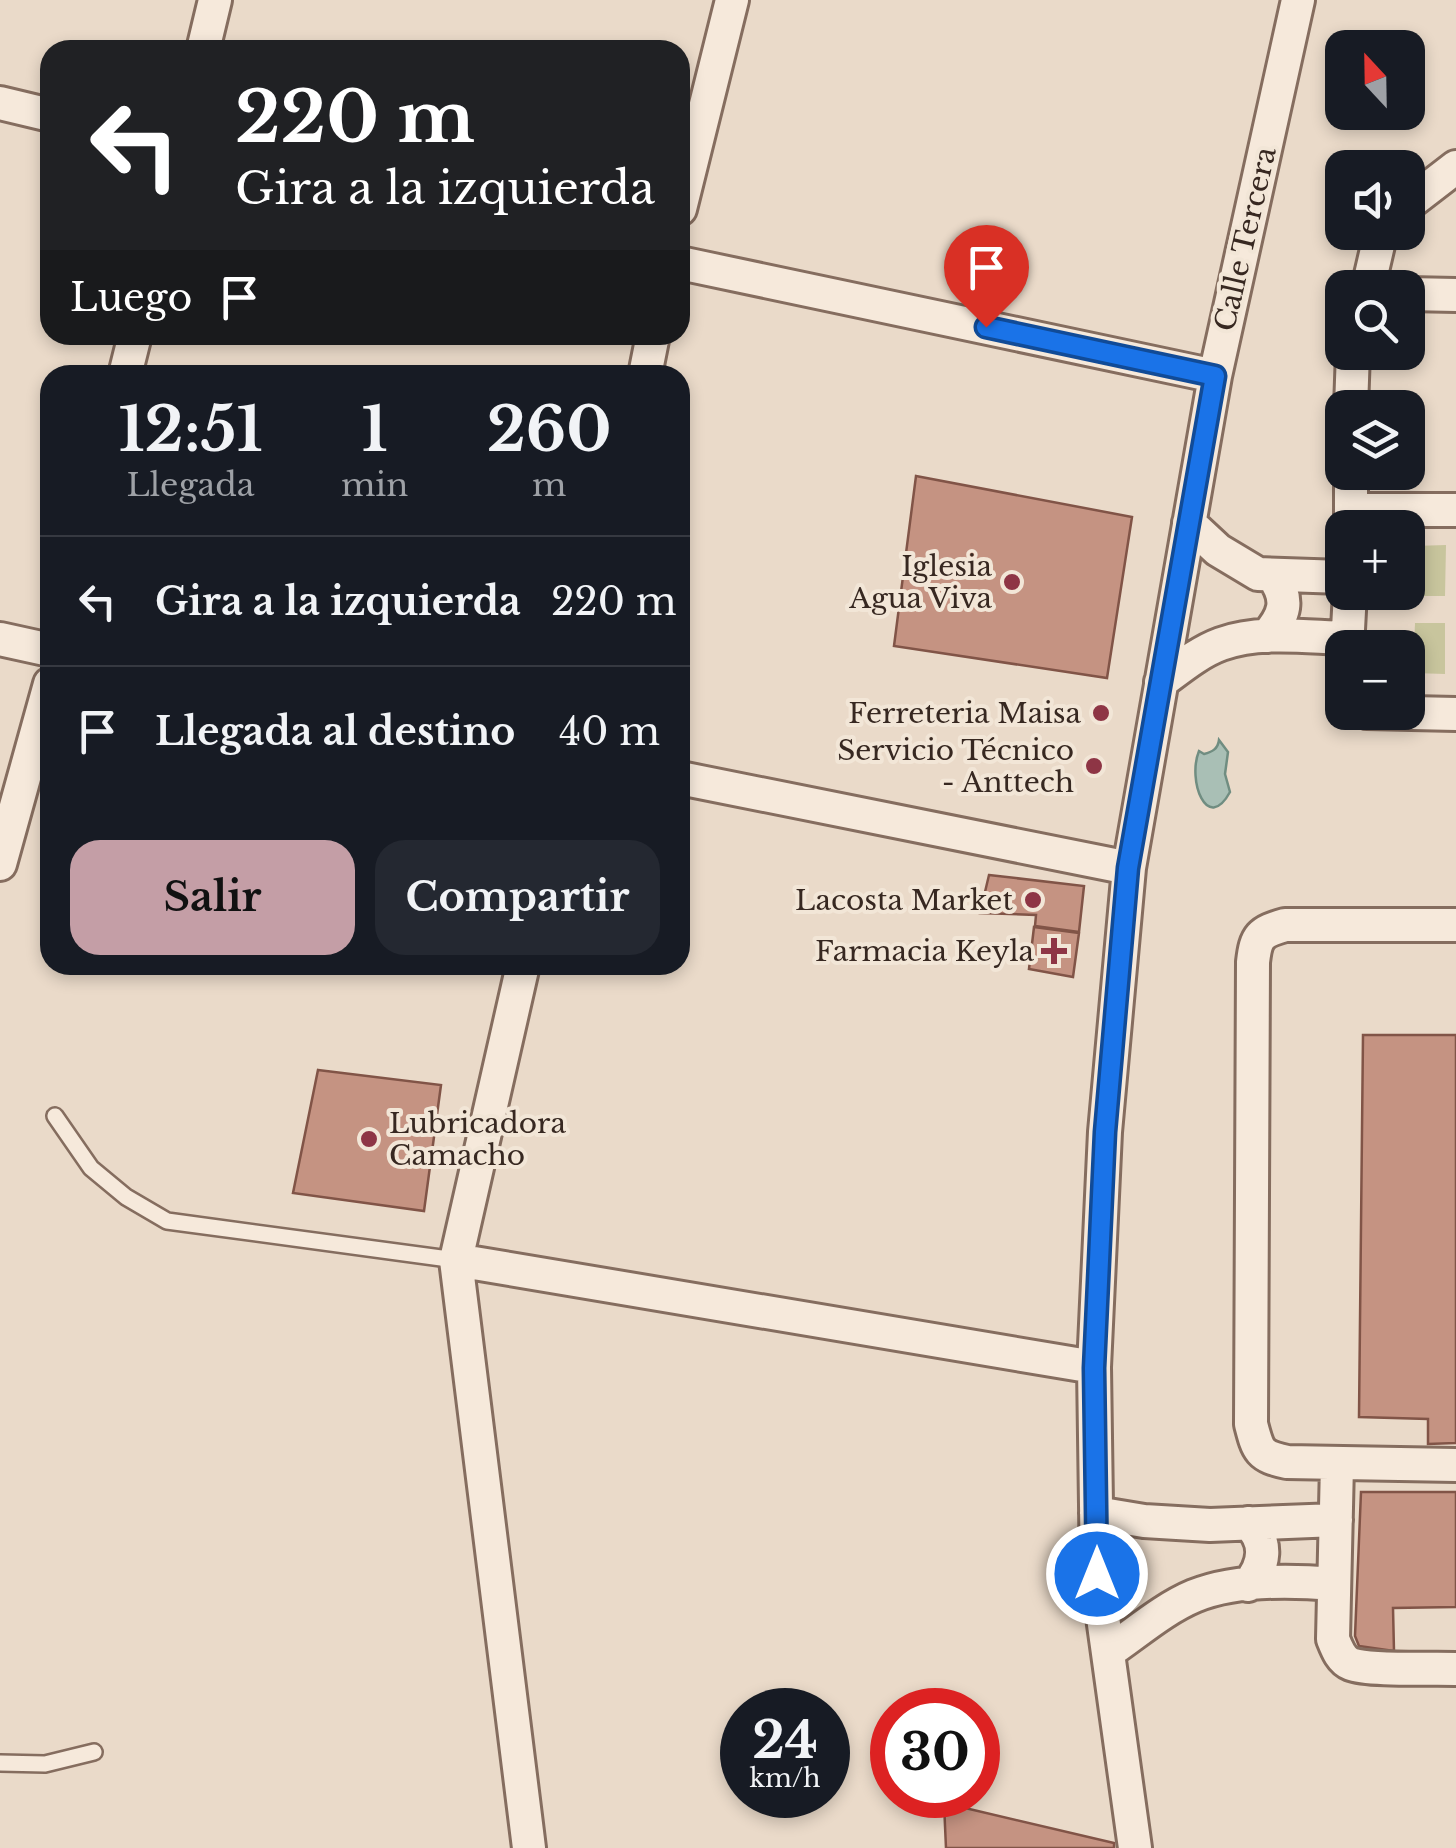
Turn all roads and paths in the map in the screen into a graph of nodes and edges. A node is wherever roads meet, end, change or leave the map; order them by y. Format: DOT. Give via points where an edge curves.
graph roads {
  1 [pos="215,0"];
  2 [pos="732,0"];
  3 [pos="1298,0"];
  4 [pos="205,40"];
  5 [pos="0,103"];
  6 [pos="40,113"];
  7 [pos="1456,167"];
  8 [pos="690,169"];
  9 [pos="1425,191"];
  10 [pos="690,265"];
  11 [pos="1425,294"];
  12 [pos="1456,295"];
  13 [pos="1215,376"];
  14 [pos="1456,510"];
  15 [pos="1425,513"];
  16 [pos="1189,522"];
  17 [pos="1273,576"];
  18 [pos="1325,577"];
  19 [pos="1267,636"];
  20 [pos="0,639"];
  21 [pos="1325,641"];
  22 [pos="40,648"];
  23 [pos="1161,682"];
  24 [pos="1425,713"];
  25 [pos="1456,714"];
  26 [pos="40,720"];
  27 [pos="690,780"];
  28 [pos="0,864"];
  29 [pos="1128,868"];
  30 [pos="1456,924"];
  31 [pos="521,975"];
  32 [pos="55,1116"];
  33 [pos="456,1260"];
  34 [pos="1094,1368"];
  35 [pos="1337,1464"];
  36 [pos="1456,1466"];
  37 [pos="1096,1513"];
  38 [pos="1336,1520"];
  39 [pos="1248,1523"];
  40 [pos="1334,1584"];
  41 [pos="1248,1585"];
  42 [pos="1108,1652"];
  43 [pos="1456,1669"];
  44 [pos="94,1752"];
  45 [pos="0,1764"];
  46 [pos="530,1848"];
  47 [pos="1136,1848"];
  1 -- 4 [label="street"];
  2 -- 8 [label="street"];
  3 -- 13 [label="street, Calle Tercera"];
  5 -- 6 [label="street"];
  7 -- 9 [label="street"];
  10 -- 13 [label="street"];
  11 -- 12 [label="street"];
  13 -- 16 [label="street, Calle Tercera"];
  14 -- 15 [label="street"];
  16 -- 17 [label="street" via="1238,564"];
  16 -- 23 [label="street, Calle Tercera"];
  17 -- 18 [label="street"];
  17 -- 19 [label="street" via="1284,609"];
  19 -- 21 [label="street"];
  19 -- 23 [label="street" via="1221,644"];
  20 -- 22 [label="street"];
  23 -- 29 [label="street, Calle Tercera"];
  24 -- 25 [label="street"];
  26 -- 28 [label="street"];
  27 -- 29 [label="street"];
  29 -- 34 [label="street, Calle Tercera" via="1105,1132"];
  30 -- 35 [label="street" via="1285,925 1255,943 1251,1424 1267,1458"];
  31 -- 33 [label="street"];
  32 -- 33 [label="lane" via="92,1168 167,1221"];
  33 -- 34 [label="street"];
  33 -- 46 [label="street"];
  34 -- 37 [label="street, Calle Tercera"];
  35 -- 36 [label="street"];
  35 -- 38 [label="street"];
  37 -- 39 [label="street"];
  37 -- 42 [label="street, Calle Tercera"];
  38 -- 39 [label="street"];
  38 -- 40 [label="street"];
  39 -- 41 [label="street" via="1263,1550"];
  40 -- 41 [label="street"];
  40 -- 43 [label="street" via="1334,1639 1350,1664"];
  41 -- 42 [label="street" via="1193,1596"];
  42 -- 47 [label="street, Calle Tercera"];
  44 -- 45 [label="lane" via="45,1764"];
}
